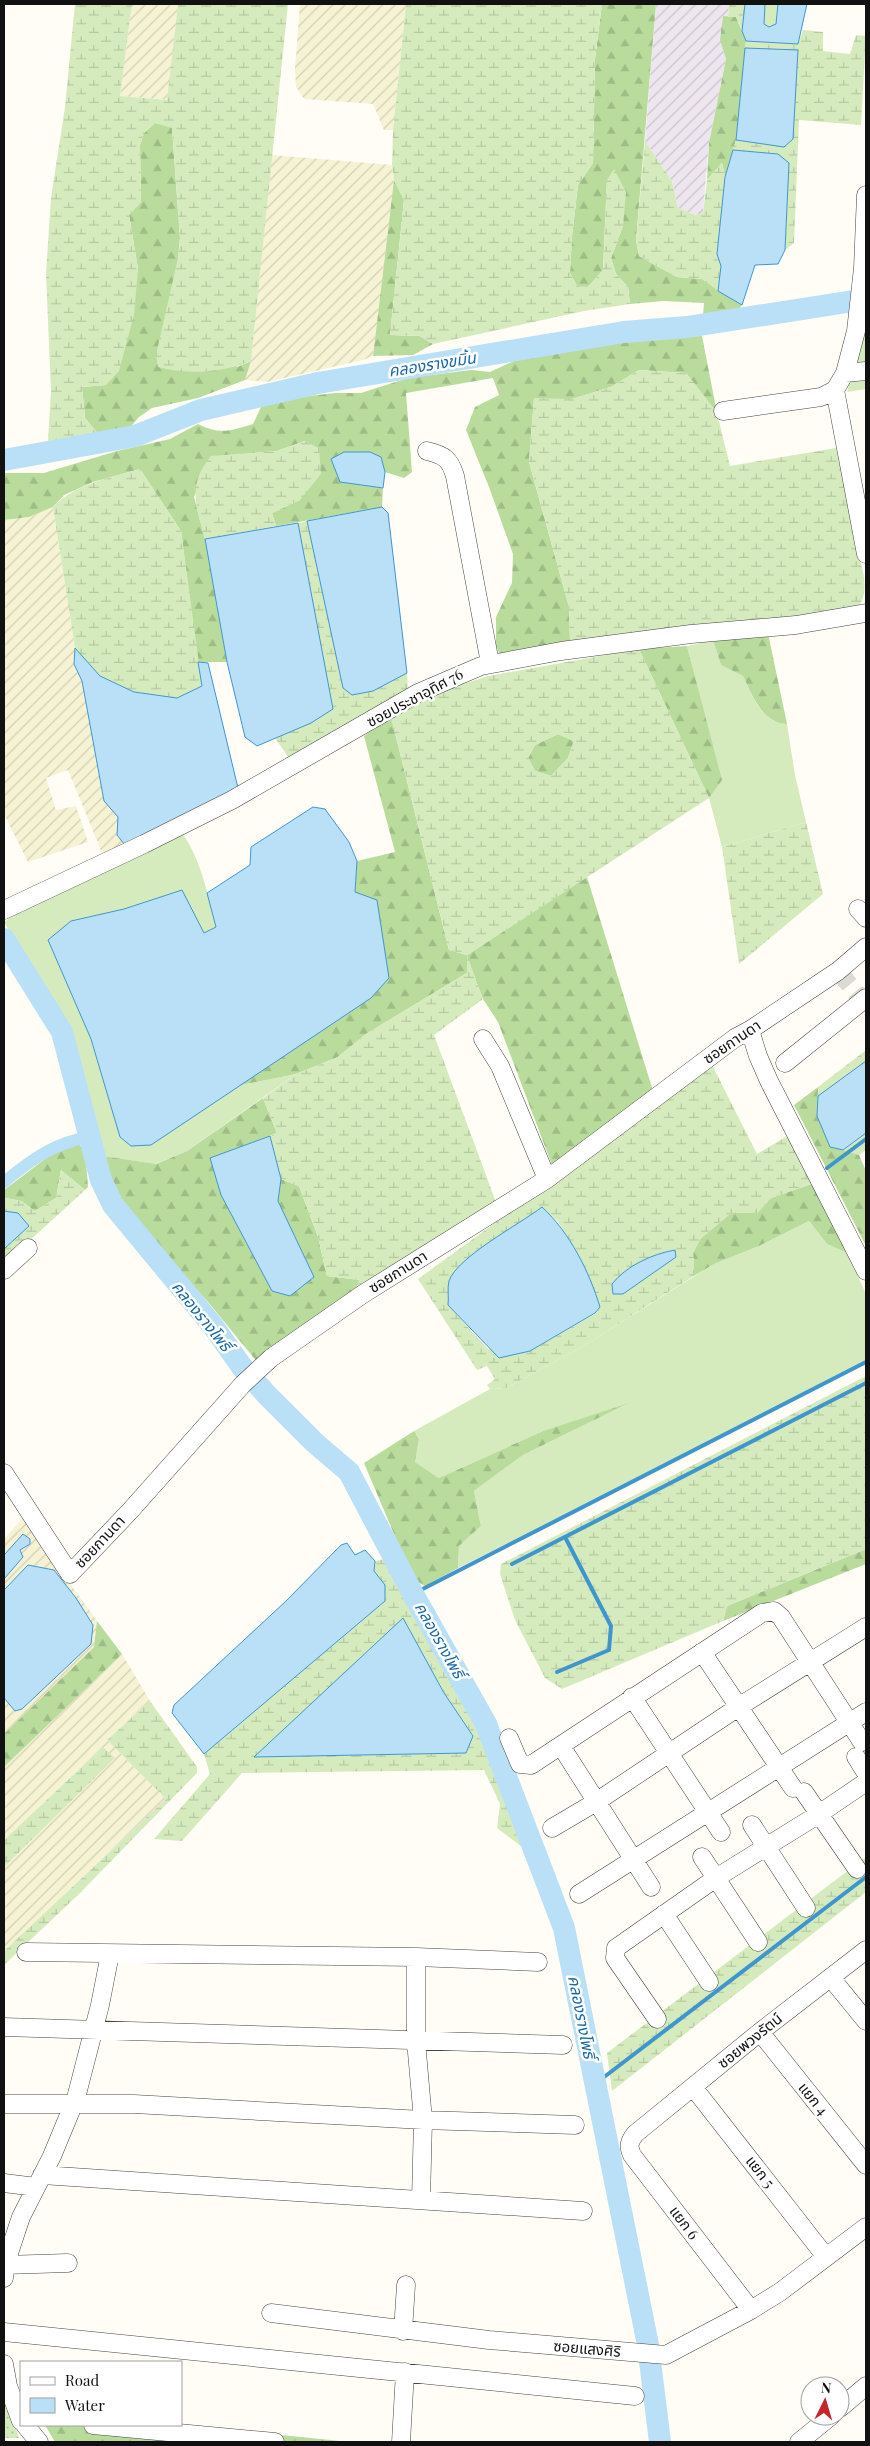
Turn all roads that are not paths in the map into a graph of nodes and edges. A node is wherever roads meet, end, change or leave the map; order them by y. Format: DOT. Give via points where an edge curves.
graph roads {
  1 [pos="866,195"];
  2 [pos="866,371"];
  3 [pos="844,373"];
  4 [pos="835,390"];
  5 [pos="723,411"];
  6 [pos="427,451"];
  7 [pos="866,554"];
  8 [pos="866,616"];
  9 [pos="490,663"];
  10 [pos="10,906"];
  11 [pos="866,947"];
  12 [pos="866,998"];
  13 [pos="750,1030"];
  14 [pos="484,1039"];
  15 [pos="785,1063"];
  16 [pos="547,1179"];
  17 [pos="28,1248"];
  18 [pos="4,1270"];
  19 [pos="866,1271"];
  20 [pos="4,1473"];
  21 [pos="866,1627"];
  22 [pos="702,1652"];
  23 [pos="810,1662"];
  24 [pos="632,1697"];
  25 [pos="740,1706"];
  26 [pos="866,1712"];
  27 [pos="850,1722"];
  28 [pos="509,1738"];
  29 [pos="561,1746"];
  30 [pos="670,1754"];
  31 [pos="779,1766"];
  32 [pos="866,1773"];
  33 [pos="866,1782"];
  34 [pos="596,1802"];
  35 [pos="708,1814"];
  36 [pos="820,1814"];
  37 [pos="752,1825"];
  38 [pos="552,1828"];
  39 [pos="721,1832"];
  40 [pos="766,1848"];
  41 [pos="702,1857"];
  42 [pos="634,1861"];
  43 [pos="856,1869"];
  44 [pos="716,1878"];
  45 [pos="651,1887"];
  46 [pos="579,1894"];
  47 [pos="806,1908"];
  48 [pos="664,1914"];
  49 [pos="758,1942"];
  50 [pos="866,1950"];
  51 [pos="26,1952"];
  52 [pos="110,1954"];
  53 [pos="416,1957"];
  54 [pos="538,1962"];
  55 [pos="831,1978"];
  56 [pos="709,1982"];
  57 [pos="657,2019"];
  58 [pos="866,2022"];
  59 [pos="4,2026"];
  60 [pos="94,2028"];
  61 [pos="760,2032"];
  62 [pos="416,2041"];
  63 [pos="563,2045"];
  64 [pos="693,2087"];
  65 [pos="4,2104"];
  66 [pos="74,2104"];
  67 [pos="423,2120"];
  68 [pos="575,2125"];
  69 [pos="635,2134"];
  70 [pos="866,2165"];
  71 [pos="39,2181"];
  72 [pos="4,2183"];
  73 [pos="421,2200"];
  74 [pos="583,2211"];
  75 [pos="866,2227"];
  76 [pos="826,2257"];
  77 [pos="68,2263"];
  78 [pos="4,2269"];
  79 [pos="406,2285"];
  80 [pos="751,2310"];
  81 [pos="271,2313"];
  82 [pos="403,2331"];
  83 [pos="4,2332"];
  84 [pos="4,2364"];
  85 [pos="405,2372"];
  86 [pos="866,2386"];
  87 [pos="635,2396"];
  88 [pos="850,2400"];
  89 [pos="20,2418"];
  90 [pos="25,2426"];
  91 [pos="104,2426"];
  92 [pos="818,2426"];
  93 [pos="39,2442"];
  94 [pos="275,2442"];
  95 [pos="401,2442"];
  96 [pos="799,2442"];
  1 -- 3 [label="street" via="856,331"];
  2 -- 3 [label="street"];
  3 -- 4 [label="street"];
  4 -- 5 [label="street" via="821,397"];
  4 -- 7 [label="street"];
  6 -- 9 [label="street" via="444,455 455,476"];
  8 -- 9 [label="street, ซอยประชาอุทิศ 76" via="691,634"];
  9 -- 10 [label="street, ซอยประชาอุทิศ 76" via="418,693 232,800"];
  11 -- 13 [label="street, ซอยกานดา" via="838,971"];
  12 -- 15 [label="street"];
  13 -- 16 [label="street, ซอยกานดา" via="734,1038"];
  13 -- 19 [label="street" via="769,1081"];
  14 -- 16 [label="street" via="500,1066"];
  16 -- 20 [label="street, ซอยกานดา" via="363,1294 271,1358 243,1384 70,1574"];
  17 -- 18 [label="street"];
  21 -- 23 [label="street"];
  22 -- 23 [label="street" via="762,1613 774,1611"];
  22 -- 24 [label="street"];
  22 -- 25 [label="street"];
  23 -- 25 [label="street"];
  23 -- 27 [label="street"];
  24 -- 29 [label="street"];
  24 -- 30 [label="street"];
  25 -- 30 [label="street"];
  25 -- 31 [label="street"];
  26 -- 27 [label="street"];
  27 -- 31 [label="street"];
  27 -- 32 [label="street"];
  28 -- 29 [label="street" via="520,1764 524,1766 532,1765"];
  29 -- 34 [label="street"];
  30 -- 34 [label="street"];
  30 -- 35 [label="street"];
  31 -- 35 [label="street"];
  31 -- 36 [label="street"];
  33 -- 36 [label="street"];
  34 -- 38 [label="street"];
  34 -- 42 [label="street"];
  35 -- 39 [label="street"];
  35 -- 42 [label="street"];
  36 -- 40 [label="street"];
  36 -- 43 [label="street"];
  37 -- 40 [label="street"];
  40 -- 44 [label="street"];
  40 -- 47 [label="street"];
  41 -- 44 [label="street"];
  42 -- 45 [label="street"];
  42 -- 46 [label="street"];
  44 -- 48 [label="street"];
  44 -- 49 [label="street"];
  48 -- 56 [label="street"];
  48 -- 57 [label="street" via="616,1948 614,1953"];
  50 -- 55 [label="street, ซอยพวงรัตน์"];
  51 -- 52 [label="street"];
  52 -- 53 [label="street"];
  52 -- 60 [label="street"];
  53 -- 54 [label="street"];
  53 -- 62 [label="street"];
  55 -- 58 [label="street"];
  55 -- 61 [label="street, ซอยพวงรัตน์"];
  59 -- 60 [label="street"];
  60 -- 62 [label="street"];
  60 -- 66 [label="street"];
  61 -- 64 [label="street, ซอยพวงรัตน์"];
  61 -- 70 [label="street, แยก 4"];
  62 -- 63 [label="street"];
  62 -- 67 [label="street"];
  64 -- 69 [label="street, ซอยพวงรัตน์"];
  64 -- 76 [label="street, แยก 5"];
  65 -- 66 [label="street"];
  66 -- 67 [label="street" via="134,2104"];
  66 -- 71 [label="street"];
  67 -- 68 [label="street"];
  67 -- 73 [label="street"];
  69 -- 80 [label="street, แยก 6" via="629,2148 632,2155"];
  71 -- 72 [label="street"];
  71 -- 73 [label="street"];
  71 -- 78 [label="street" via="21,2217"];
  73 -- 74 [label="street"];
  75 -- 76 [label="street, ซอยแสงศิริ"];
  76 -- 80 [label="street, ซอยแสงศิริ"];
  77 -- 78 [label="street"];
  79 -- 82 [label="street"];
  80 -- 82 [label="street, ซอยแสงศิริ" via="666,2355"];
  81 -- 82 [label="street, ซอยแสงศิริ"];
  83 -- 85 [label="street"];
  84 -- 89 [label="street"];
  85 -- 87 [label="street"];
  85 -- 95 [label="street"];
  86 -- 88 [label="street"];
  90 -- 93 [label="street"];
  91 -- 94 [label="street"];
  92 -- 96 [label="street"];
}
